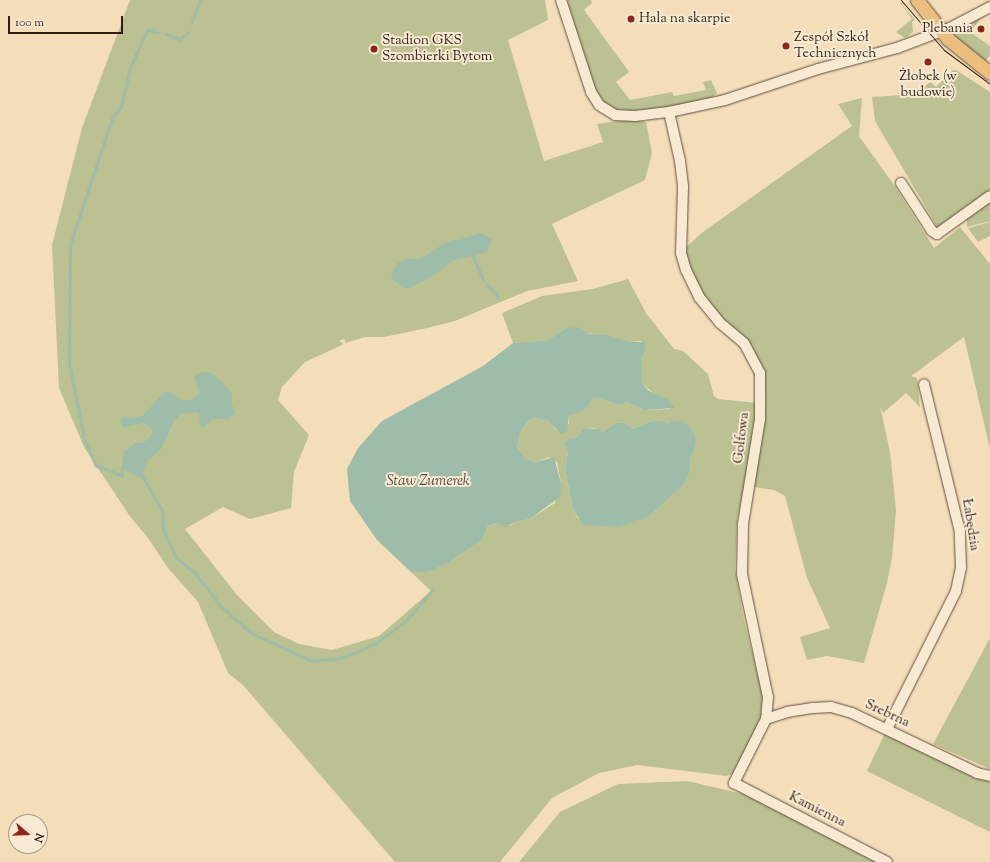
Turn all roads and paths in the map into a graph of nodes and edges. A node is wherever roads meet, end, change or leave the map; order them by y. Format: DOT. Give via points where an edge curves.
graph roads {
  1 [pos="561,0"];
  2 [pos="917,0"];
  3 [pos="990,7"];
  4 [pos="941,31"];
  5 [pos="990,73"];
  6 [pos="669,112"];
  7 [pos="901,183"];
  8 [pos="990,196"];
  9 [pos="924,384"];
  10 [pos="766,719"];
  11 [pos="887,729"];
  12 [pos="990,776"];
  13 [pos="734,783"];
  14 [pos="874,859"];
  15 [pos="887,862"];
  1 -- 6 [label="street" via="591,92 599,105 615,115 635,116"];
  2 -- 4 [label="main road"];
  3 -- 4 [label="street"];
  4 -- 5 [label="main road" via="962,52"];
  4 -- 6 [label="street" via="897,48 818,69 725,100"];
  6 -- 10 [label="street, Golfowa" via="683,187 681,253 686,270 699,297 720,323 744,343 760,373 760,419 743,524 742,574 768,697"];
  7 -- 8 [label="street" via="932,231 937,234"];
  9 -- 11 [label="street, Łabędzia" via="960,532 961,568 956,591"];
  10 -- 11 [label="street, Srebrna" via="787,712 831,707 852,713"];
  10 -- 13 [label="street, Golfowa"];
  11 -- 12 [label="street, Srebrna" via="977,773"];
  13 -- 14 [label="street, Kamienna"];
  14 -- 15 [label="street, Kamienna"];
}
